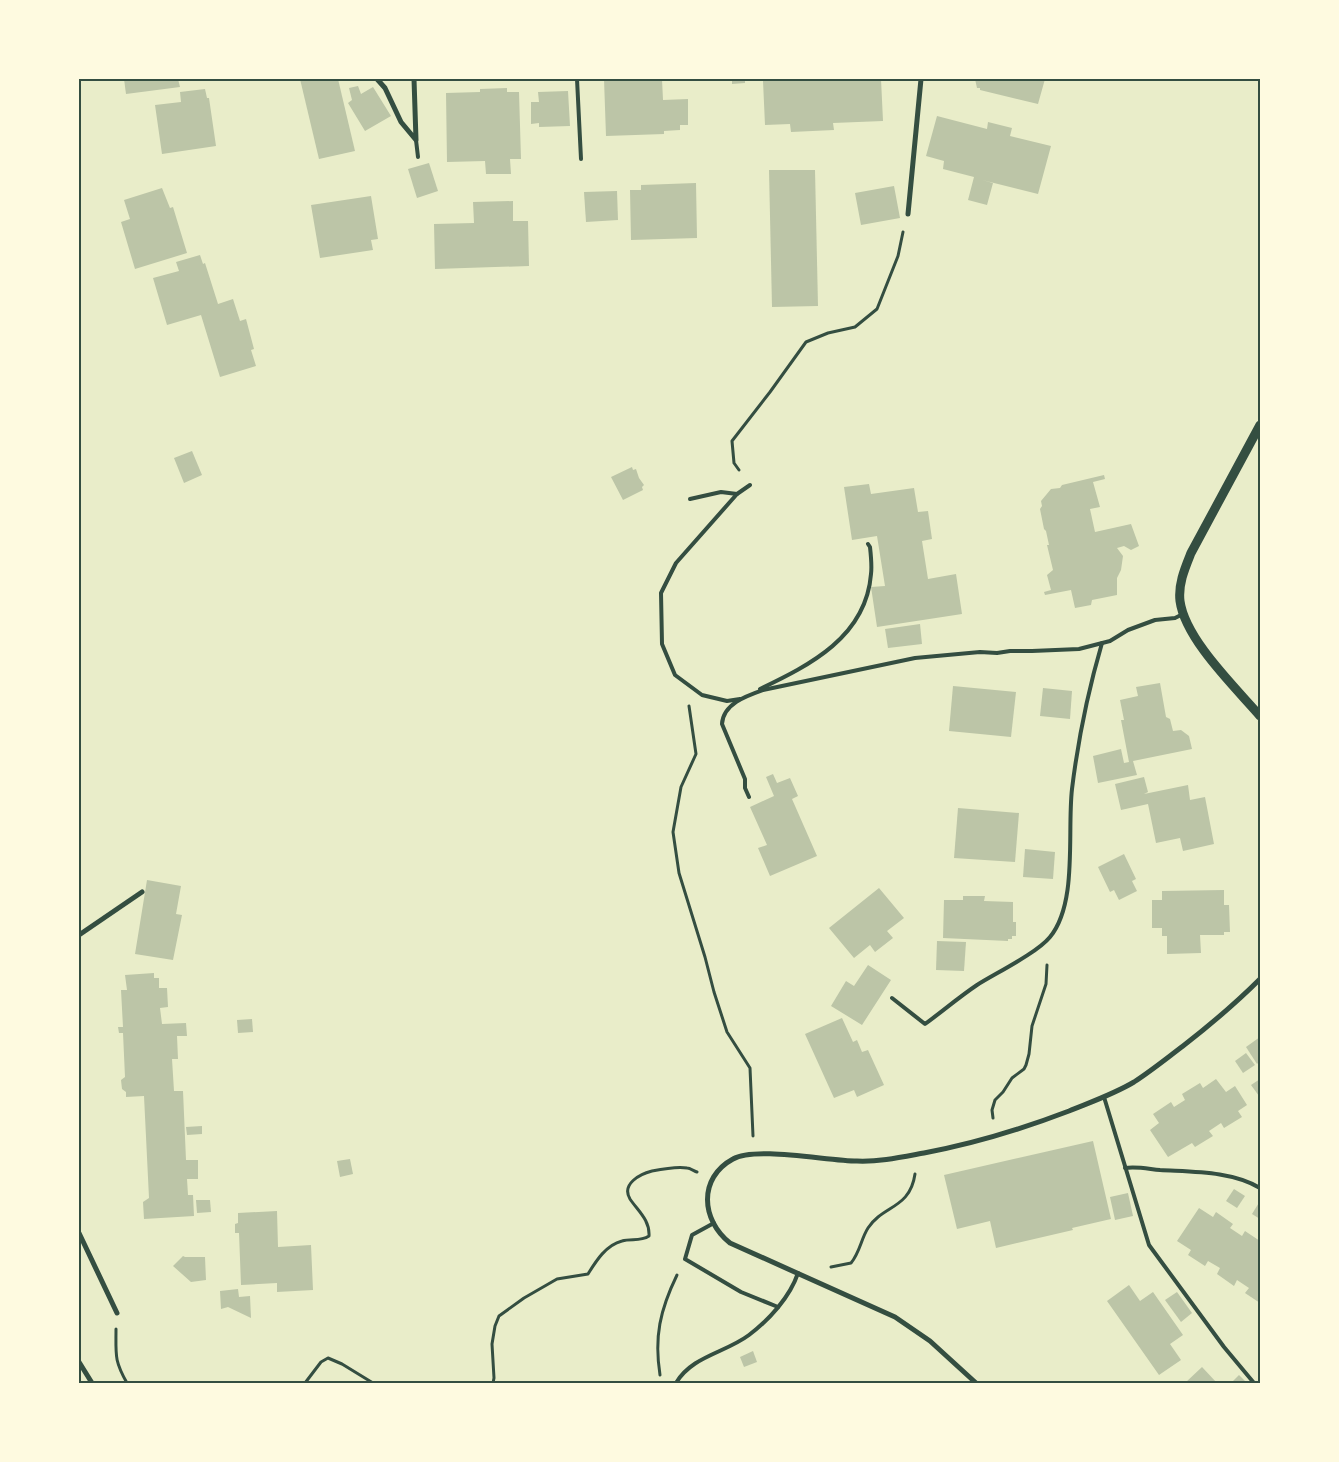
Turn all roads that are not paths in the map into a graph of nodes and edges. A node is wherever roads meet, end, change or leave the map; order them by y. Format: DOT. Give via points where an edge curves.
graph roads {
  1 [pos="378,79"];
  2 [pos="414,79"];
  3 [pos="577,79"];
  4 [pos="921,79"];
  5 [pos="416,140"];
  6 [pos="418,157"];
  7 [pos="581,159"];
  8 [pos="908,214"];
  9 [pos="1260,425"];
  10 [pos="750,485"];
  11 [pos="737,494"];
  12 [pos="690,499"];
  13 [pos="868,544"];
  14 [pos="1183,614"];
  15 [pos="1102,643"];
  16 [pos="741,698"];
  17 [pos="1260,716"];
  18 [pos="749,797"];
  19 [pos="142,892"];
  20 [pos="79,935"];
  21 [pos="1260,980"];
  22 [pos="892,998"];
  23 [pos="1104,1097"];
  24 [pos="1125,1168"];
  25 [pos="1260,1188"];
  26 [pos="714,1223"];
  27 [pos="79,1233"];
  28 [pos="798,1273"];
  29 [pos="778,1307"];
  30 [pos="117,1313"];
  31 [pos="79,1362"];
  32 [pos="92,1383"];
  33 [pos="676,1383"];
  34 [pos="976,1383"];
  35 [pos="1254,1383"];
  1 -- 5 [label="street" via="401,122"];
  2 -- 5 [label="street"];
  3 -- 7 [label="lane"];
  4 -- 8 [label="street"];
  5 -- 6 [label="lane"];
  9 -- 14 [label="street" via="1191,553 1181,586"];
  10 -- 11 [label="lane"];
  11 -- 12 [label="lane" via="721,492"];
  11 -- 16 [label="lane" via="676,563 661,593 662,644 675,675 702,695 727,701"];
  13 -- 16 [label="lane" via="872,572 869,589 864,606 842,638 799,670"];
  14 -- 15 [label="lane" via="1155,620"];
  14 -- 17 [label="street" via="1203,648"];
  15 -- 16 [label="lane" via="1079,649 915,658 763,690"];
  15 -- 22 [label="lane" via="1084,710 1072,790 1067,887 1058,927 1037,948 976,986 926,1024"];
  16 -- 18 [label="lane" via="722,717 722,724"];
  19 -- 20 [label="street"];
  21 -- 23 [label="street" via="1167,1058 1134,1082"];
  23 -- 24 [label="lane"];
  23 -- 26 [label="street" via="1040,1122 958,1147 920,1154 857,1162 750,1154 734,1158 712,1178 708,1208"];
  24 -- 25 [label="lane" via="1227,1177"];
  24 -- 35 [label="lane" via="1149,1245"];
  26 -- 28 [label="street" via="730,1243"];
  26 -- 29 [label="lane" via="692,1235 685,1259 741,1292"];
  27 -- 30 [label="street"];
  28 -- 29 [label="lane" via="790,1292"];
  28 -- 34 [label="street" via="895,1317 930,1341"];
  29 -- 33 [label="lane" via="748,1336 694,1364"];
  31 -- 32 [label="street"];
}
